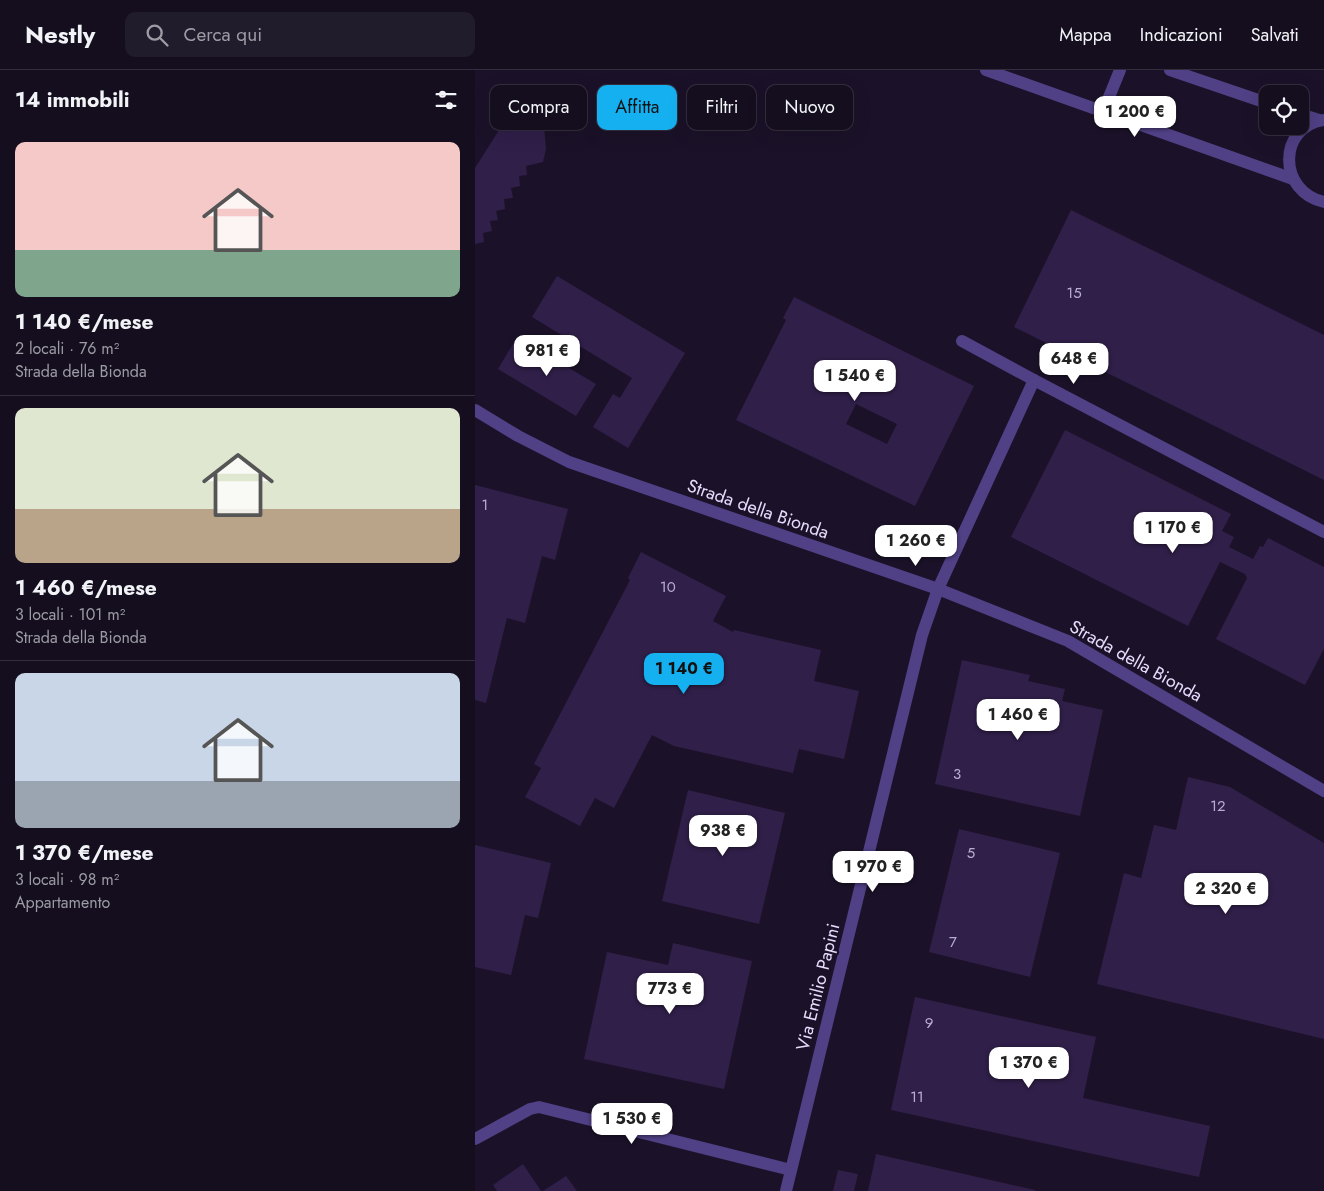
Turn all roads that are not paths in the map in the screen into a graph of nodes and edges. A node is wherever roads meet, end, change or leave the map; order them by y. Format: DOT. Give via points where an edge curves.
graph roads {
  1 [pos="986,70"];
  2 [pos="1119,70"];
  3 [pos="1170,70"];
  4 [pos="1259,100"];
  5 [pos="1103,112"];
  6 [pos="1321,120"];
  7 [pos="1293,179"];
  8 [pos="1324,202"];
  9 [pos="962,341"];
  10 [pos="1035,380"];
  11 [pos="475,410"];
  12 [pos="1324,532"];
  13 [pos="938,589"];
  14 [pos="1324,791"];
  15 [pos="475,1139"];
  16 [pos="791,1170"];
  17 [pos="786,1191"];
  1 -- 5 [label="street"];
  2 -- 5 [label="street"];
  3 -- 4 [label="street"];
  5 -- 7 [label="street"];
  6 -- 7 [label="street" via="1299,133 1292,144 1289,168"];
  7 -- 8 [label="street" via="1310,198"];
  9 -- 10 [label="street"];
  10 -- 12 [label="street"];
  10 -- 13 [label="street, Via Emilio Papini"];
  11 -- 13 [label="street, Strada della Bionda" via="569,462"];
  13 -- 14 [label="street, Strada della Bionda" via="1068,641"];
  13 -- 16 [label="street, Via Emilio Papini" via="922,635"];
  15 -- 16 [label="street" via="539,1107"];
  16 -- 17 [label="street, Via Emilio Papini"];
}
